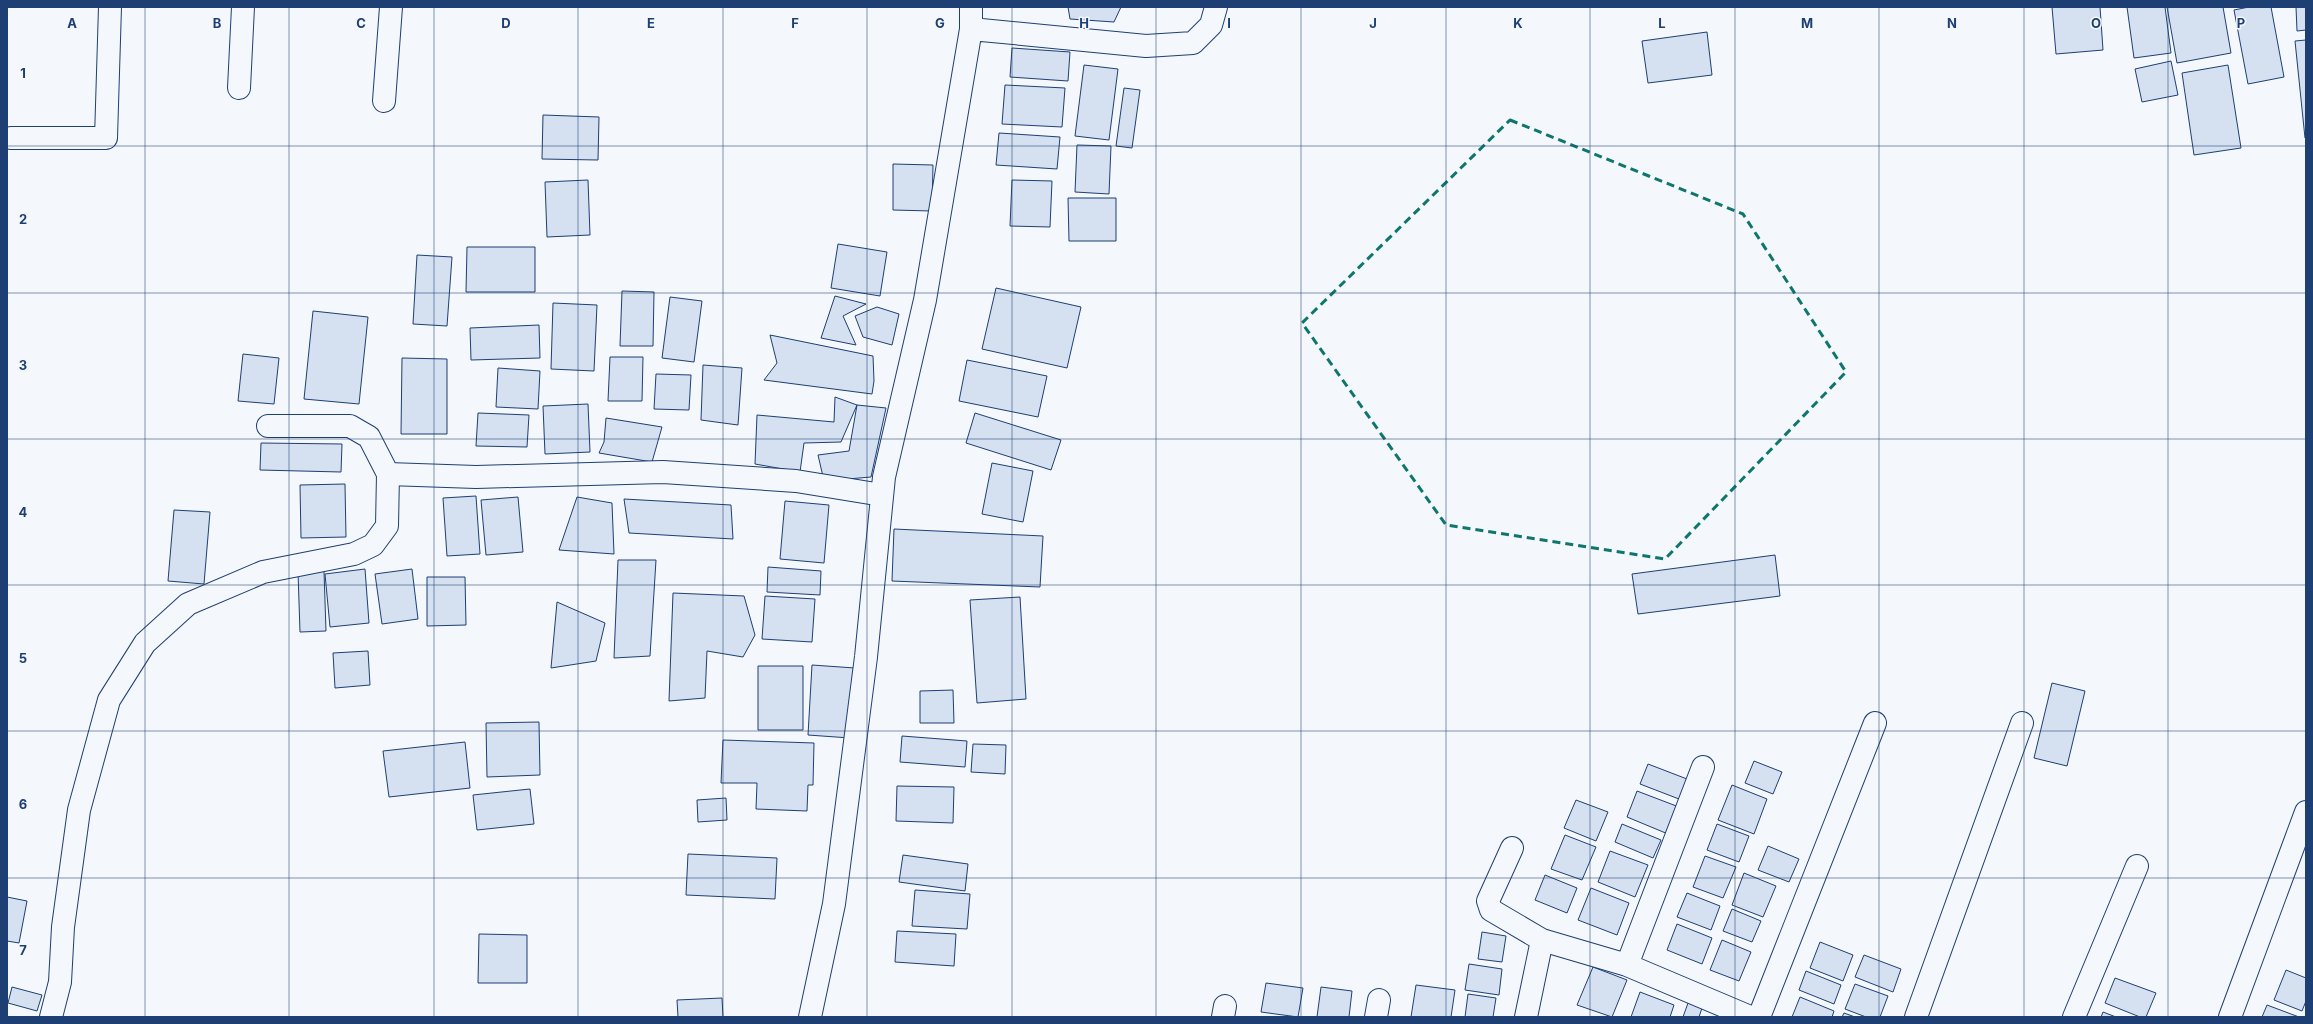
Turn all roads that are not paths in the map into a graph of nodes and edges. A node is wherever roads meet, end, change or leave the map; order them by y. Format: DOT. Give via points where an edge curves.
graph roads {
  1 [pos="110,7"];
  2 [pos="243,7"];
  3 [pos="391,7"];
  4 [pos="971,7"];
  5 [pos="1216,7"];
  6 [pos="971,29"];
  7 [pos="239,88"];
  8 [pos="384,101"];
  9 [pos="11,138"];
  10 [pos="268,426"];
  11 [pos="388,474"];
  12 [pos="882,495"];
  13 [pos="1875,723"];
  14 [pos="2022,724"];
  15 [pos="1702,767"];
  16 [pos="2306,812"];
  17 [pos="1512,848"];
  18 [pos="2137,866"];
  19 [pos="1542,940"];
  20 [pos="1627,965"];
  21 [pos="51,1017"];
  22 [pos="810,1017"];
  23 [pos="1526,1017"];
  24 [pos="1750,1017"];
  25 [pos="1760,1017"];
  26 [pos="1916,1017"];
  27 [pos="2074,1017"];
  28 [pos="2230,1017"];
  1 -- 9 [label="street" via="106,138"];
  2 -- 7 [label="street"];
  3 -- 8 [label="street"];
  4 -- 6 [label="street"];
  5 -- 6 [label="street" via="1211,25 1193,43 1146,46"];
  6 -- 12 [label="street" via="925,300"];
  10 -- 11 [label="street" via="350,426 368,436"];
  11 -- 12 [label="street" via="476,477 663,472 796,481"];
  11 -- 21 [label="street" via="387,526 373,545 354,554 263,572 188,604 145,644 109,700 79,810 63,927 60,982"];
  12 -- 22 [label="street" via="866,657 834,904"];
  13 -- 25 [label="street"];
  14 -- 26 [label="street"];
  15 -- 20 [label="street"];
  16 -- 28 [label="street"];
  17 -- 19 [label="street" via="1488,901 1491,910"];
  18 -- 27 [label="street"];
  19 -- 20 [label="street"];
  19 -- 23 [label="street"];
  20 -- 24 [label="street"];
}
